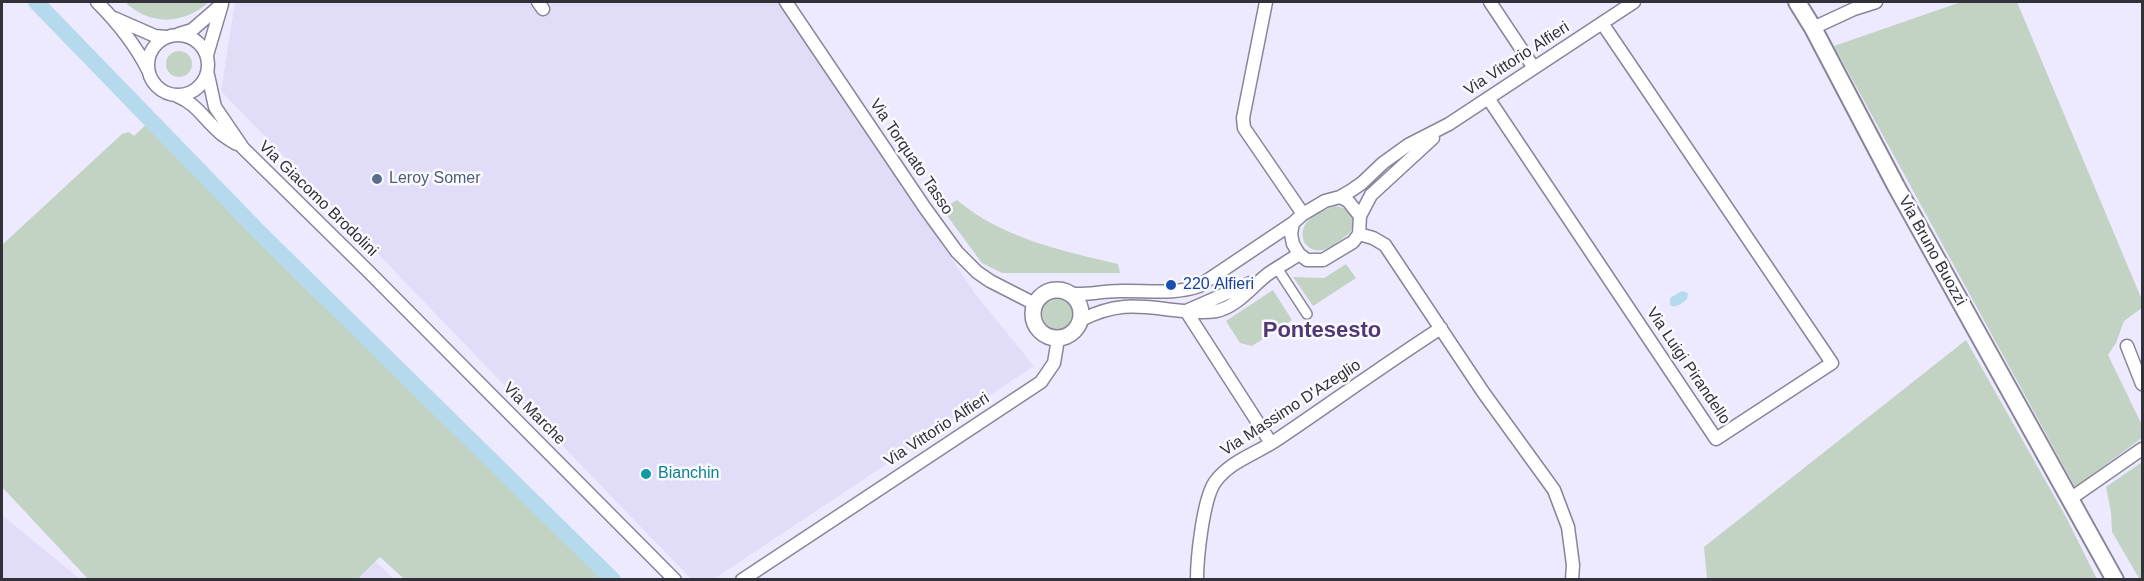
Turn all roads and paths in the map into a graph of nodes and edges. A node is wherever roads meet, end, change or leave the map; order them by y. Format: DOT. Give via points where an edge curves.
graph roads {
  1 [pos="97,2"];
  2 [pos="786,2"];
  3 [pos="1266,2"];
  4 [pos="1490,2"];
  5 [pos="1634,2"];
  6 [pos="1797,2"];
  7 [pos="1876,2"];
  8 [pos="222,3"];
  9 [pos="112,17"];
  10 [pos="1602,23"];
  11 [pos="1813,28"];
  12 [pos="170,36"];
  13 [pos="207,55"];
  14 [pos="1534,68"];
  15 [pos="148,70"];
  16 [pos="208,75"];
  17 [pos="176,96"];
  18 [pos="1488,98"];
  19 [pos="1449,124"];
  20 [pos="243,148"];
  21 [pos="1340,197"];
  22 [pos="1303,214"];
  23 [pos="1360,216"];
  24 [pos="1293,223"];
  25 [pos="1359,234"];
  26 [pos="1299,254"];
  27 [pos="1273,271"];
  28 [pos="369,272"];
  29 [pos="1072,294"];
  30 [pos="1035,304"];
  31 [pos="1186,311"];
  32 [pos="1307,314"];
  33 [pos="1081,320"];
  34 [pos="1441,328"];
  35 [pos="1058,339"];
  36 [pos="2127,346"];
  37 [pos="2142,384"];
  38 [pos="1271,443"];
  39 [pos="2142,448"];
  40 [pos="2070,499"];
  41 [pos="675,579"];
  42 [pos="742,579"];
  43 [pos="1197,579"];
  44 [pos="1572,579"];
  45 [pos="2115,579"];
  1 -- 9 [label="street"];
  2 -- 30 [label="street, Via Torquato Tasso" via="957,252 990,281"];
  3 -- 22 [label="street" via="1244,128"];
  4 -- 14 [label="street"];
  5 -- 10 [label="street, Via Vittorio Alfieri"];
  6 -- 11 [label="main road, Via Bruno Buozzi"];
  7 -- 11 [label="street"];
  8 -- 12 [label="street" via="192,30"];
  8 -- 13 [label="street"];
  9 -- 12 [label="street" via="155,36"];
  9 -- 15 [label="street"];
  10 -- 14 [label="street, Via Vittorio Alfieri"];
  10 -- 18 [label="street, Via Luigi Pirandello" via="1832,363 1716,439"];
  11 -- 40 [label="main road, Via Bruno Buozzi"];
  12 -- 13 [label="street" via="195,39"];
  12 -- 15 [label="street" via="151,51"];
  13 -- 16 [label="street"];
  14 -- 18 [label="street, Via Vittorio Alfieri"];
  15 -- 17 [label="street" via="158,87"];
  16 -- 17 [label="street" via="195,91"];
  16 -- 20 [label="street, Via Giacomo Brodolini" via="215,107"];
  17 -- 20 [label="street, Via Giacomo Brodolini" via="189,100 217,131"];
  18 -- 19 [label="street, Via Vittorio Alfieri"];
  19 -- 21 [label="street, Via Vittorio Alfieri" via="1408,145"];
  19 -- 23 [label="street, Via Vittorio Alfieri" via="1371,195"];
  20 -- 28 [label="street, Via Giacomo Brodolini"];
  21 -- 22 [label="street, Via Vittorio Alfieri" via="1324,201"];
  21 -- 23 [label="street"];
  22 -- 24 [label="street, Via Vittorio Alfieri"];
  23 -- 25 [label="street, Via Vittorio Alfieri"];
  24 -- 26 [label="street" via="1293,244"];
  24 -- 29 [label="street, Via Vittorio Alfieri" via="1199,286 1185,291"];
  25 -- 26 [label="street" via="1323,260 1307,260"];
  25 -- 34 [label="street" via="1385,245"];
  26 -- 27 [label="street"];
  27 -- 31 [label="street" via="1229,307 1198,313"];
  27 -- 32 [label="street"];
  28 -- 41 [label="street, Via Marche"];
  29 -- 30 [label="street" via="1051,290"];
  29 -- 33 [label="street" via="1080,303"];
  30 -- 35 [label="street" via="1034,324 1040,332"];
  31 -- 33 [label="street" via="1117,306"];
  31 -- 38 [label="street"];
  33 -- 35 [label="street" via="1070,335"];
  34 -- 38 [label="street, Via Massimo D'Azeglio"];
  34 -- 44 [label="street" via="1554,490 1568,527"];
  35 -- 42 [label="street, Via Vittorio Alfieri" via="1054,363 1041,382"];
  36 -- 37 [label="street"];
  38 -- 43 [label="street, Via Massimo D'Azeglio" via="1230,467 1214,483 1197,554"];
  39 -- 40 [label="street"];
  40 -- 45 [label="main road, Via Bruno Buozzi"];
}
